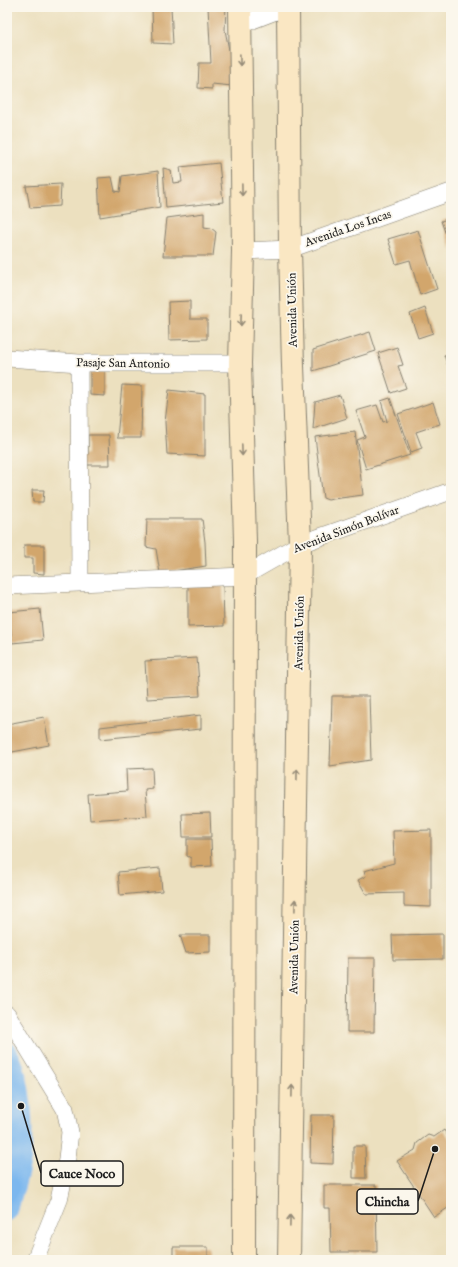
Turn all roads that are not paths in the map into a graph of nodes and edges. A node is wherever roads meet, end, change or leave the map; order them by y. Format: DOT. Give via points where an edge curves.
graph roads {
  1 [pos="287,7"];
  2 [pos="240,16"];
  3 [pos="451,192"];
  4 [pos="290,249"];
  5 [pos="243,251"];
  6 [pos="7,358"];
  7 [pos="79,363"];
  8 [pos="240,363"];
  9 [pos="451,491"];
  10 [pos="300,544"];
  11 [pos="244,576"];
  12 [pos="80,583"];
  13 [pos="7,586"];
  14 [pos="7,1014"];
  15 [pos="35,1260"];
  16 [pos="244,1260"];
  17 [pos="289,1260"];
  1 -- 2 [label="street"];
  1 -- 4 [label="main road, Avenida Unión"];
  2 -- 5 [label="main road, one-way"];
  3 -- 4 [label="street, Avenida Los Incas"];
  4 -- 5 [label="street, Avenida Los Incas"];
  4 -- 10 [label="main road, Avenida Unión"];
  5 -- 8 [label="main road, one-way"];
  6 -- 7 [label="street, Pasaje San Antonio"];
  7 -- 8 [label="street, Pasaje San Antonio"];
  7 -- 12 [label="street"];
  8 -- 11 [label="main road, one-way"];
  9 -- 10 [label="street, Avenida Simón Bolívar"];
  10 -- 11 [label="street, Avenida Simón Bolívar"];
  17 -- 10 [label="main road, Avenida Unión, one-way"];
  11 -- 12 [label="street"];
  11 -- 16 [label="main road"];
  12 -- 13 [label="street"];
  14 -- 15 [label="street" via="65,1108 70,1132 59,1200"];
}
